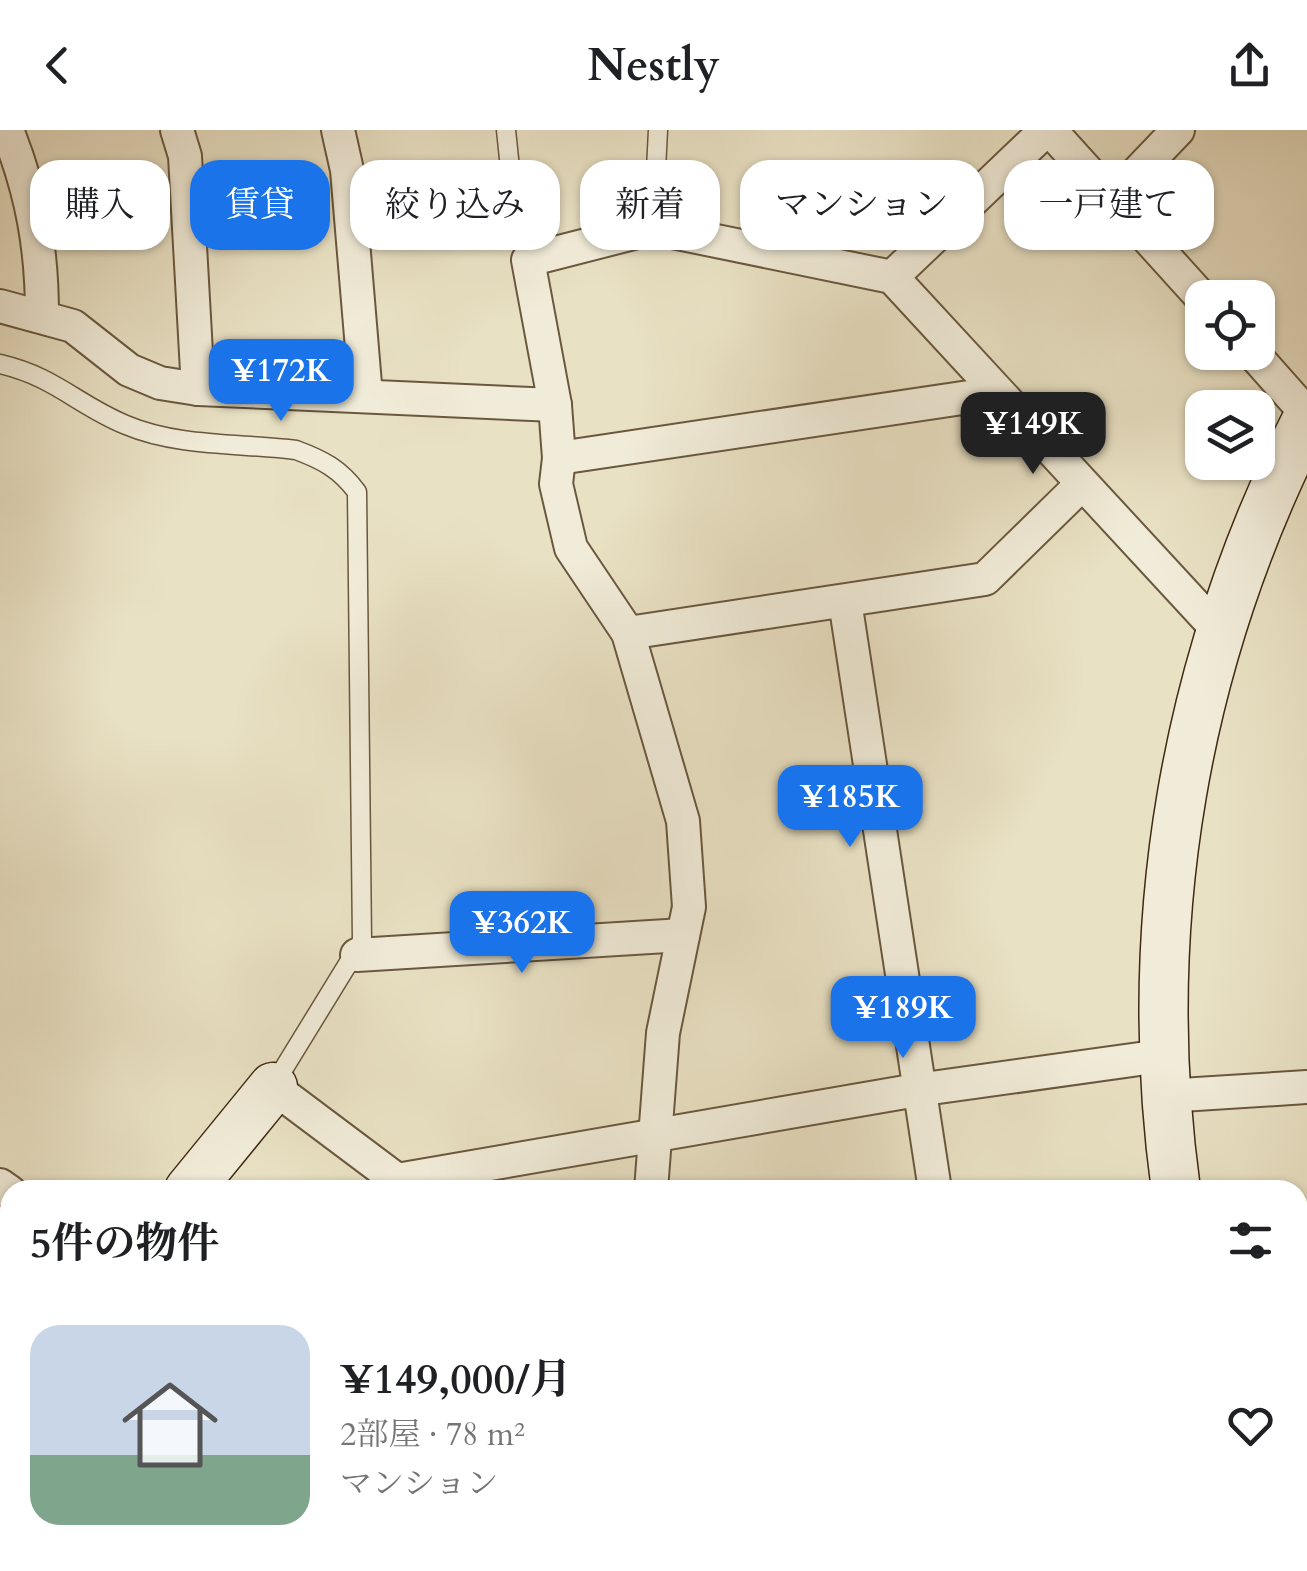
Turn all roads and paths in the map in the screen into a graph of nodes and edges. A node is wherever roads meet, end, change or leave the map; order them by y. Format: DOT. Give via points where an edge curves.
graph roads {
  1 [pos="7,130"];
  2 [pos="177,130"];
  3 [pos="338,130"];
  4 [pos="506,130"];
  5 [pos="658,130"];
  6 [pos="1048,130"];
  7 [pos="1178,130"];
  8 [pos="656,160"];
  9 [pos="1076,160"];
  10 [pos="1149,160"];
  11 [pos="720,241"];
  12 [pos="580,247"];
  13 [pos="1158,250"];
  14 [pos="528,260"];
  15 [pos="892,276"];
  16 [pos="1186,280"];
  17 [pos="0,306"];
  18 [pos="42,314"];
  19 [pos="0,364"];
  20 [pos="1267,370"];
  21 [pos="198,389"];
  22 [pos="996,394"];
  23 [pos="366,396"];
  24 [pos="555,405"];
  25 [pos="1307,416"];
  26 [pos="560,458"];
  27 [pos="1082,484"];
  28 [pos="845,600"];
  29 [pos="1218,630"];
  30 [pos="628,633"];
  31 [pos="683,935"];
  32 [pos="357,954"];
  33 [pos="1163,1076"];
  34 [pos="1307,1086"];
  35 [pos="273,1087"];
  36 [pos="917,1090"];
  37 [pos="651,1140"];
  38 [pos="197,1180"];
  39 [pos="650,1180"];
  40 [pos="934,1180"];
  41 [pos="1175,1180"];
  1 -- 18 [label="street" via="36,220"];
  2 -- 21 [label="street" via="185,156"];
  3 -- 23 [label="street"];
  4 -- 14 [label="lane" via="515,216"];
  5 -- 8 [label="lane"];
  6 -- 9 [label="street"];
  6 -- 15 [label="street"];
  7 -- 10 [label="street"];
  11 -- 15 [label="street"];
  12 -- 14 [label="street"];
  13 -- 16 [label="street"];
  14 -- 24 [label="street"];
  15 -- 22 [label="street"];
  17 -- 18 [label="street"];
  18 -- 21 [label="street" via="87,334 129,370"];
  19 -- 32 [label="lane" via="36,373 144,432 319,458 357,492 364,928"];
  20 -- 25 [label="street"];
  21 -- 23 [label="street"];
  22 -- 26 [label="street"];
  22 -- 27 [label="street"];
  23 -- 24 [label="street"];
  24 -- 26 [label="street"];
  25 -- 29 [label="street"];
  26 -- 30 [label="street" via="556,484 572,548"];
  27 -- 28 [label="street" via="985,579"];
  27 -- 29 [label="street"];
  28 -- 30 [label="street"];
  28 -- 36 [label="street"];
  29 -- 33 [label="street" via="1183,766 1171,848"];
  30 -- 31 [label="street" via="683,821 689,907"];
  31 -- 32 [label="street"];
  31 -- 37 [label="street"];
  32 -- 35 [label="lane"];
  33 -- 34 [label="street"];
  33 -- 36 [label="street"];
  33 -- 41 [label="street"];
  35 -- 37 [label="street" via="397,1180"];
  35 -- 38 [label="street"];
  36 -- 37 [label="street"];
  36 -- 40 [label="street"];
  37 -- 39 [label="street"];
}
